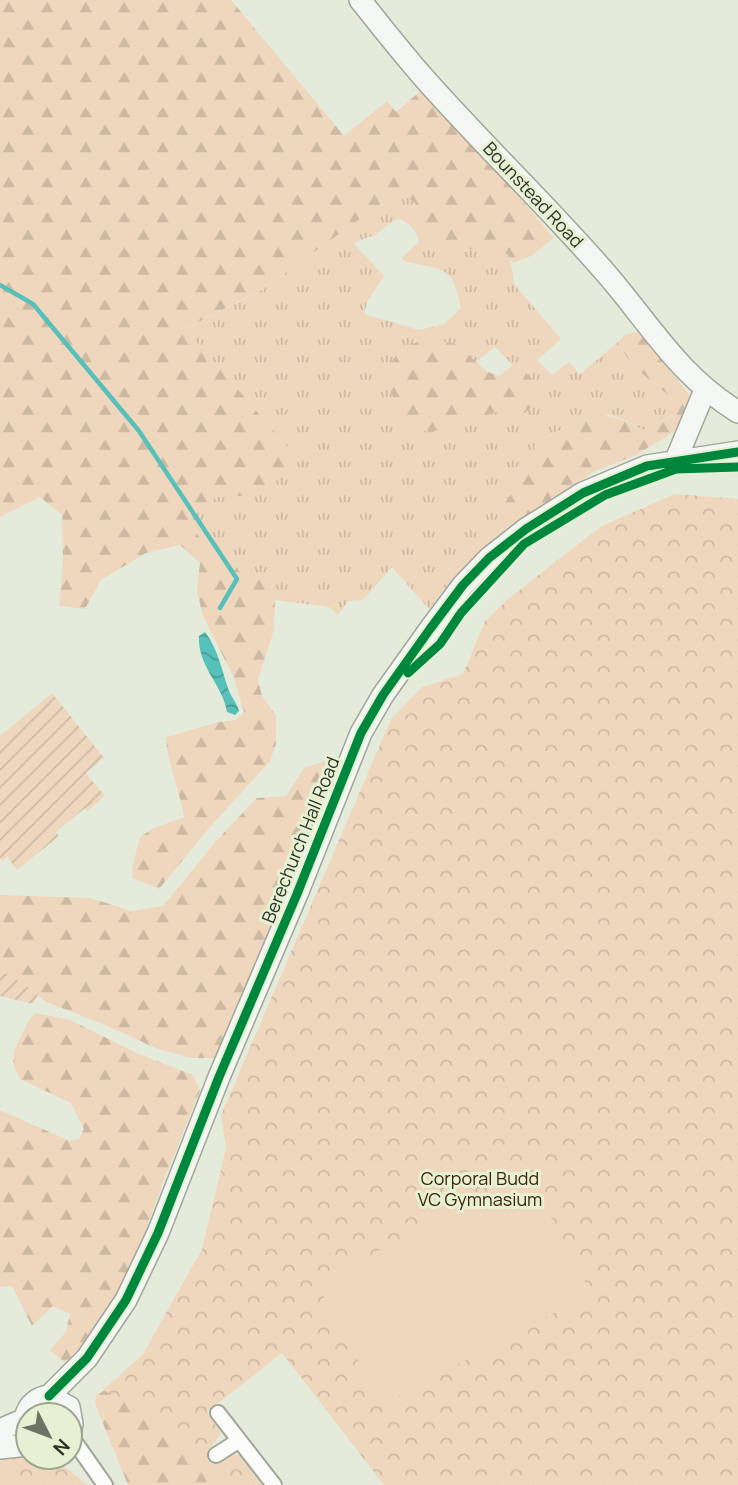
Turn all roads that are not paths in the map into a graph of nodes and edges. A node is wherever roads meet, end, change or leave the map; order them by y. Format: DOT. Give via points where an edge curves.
graph roads {
  1 [pos="360,0"];
  2 [pos="705,390"];
  3 [pos="738,412"];
  4 [pos="738,452"];
  5 [pos="675,462"];
  6 [pos="36,1401"];
  7 [pos="58,1401"];
  8 [pos="218,1413"];
  9 [pos="238,1441"];
  10 [pos="84,1454"];
  11 [pos="216,1455"];
  12 [pos="105,1485"];
  13 [pos="274,1485"];
  1 -- 2 [label="street, Bounstead Road"];
  2 -- 3 [label="street, Bounstead Road"];
  2 -- 5 [label="street"];
  4 -- 5 [label="street, Berechurch Hall Road"];
  5 -- 7 [label="street, Berechurch Hall Road" via="647,466 583,493 526,528 463,585 383,695 356,744 158,1233 125,1300"];
  6 -- 7 [label="street, Berechurch Hall Road" via="42,1396"];
  8 -- 9 [label="street"];
  9 -- 11 [label="street"];
  9 -- 13 [label="street"];
  10 -- 12 [label="street"];
}
